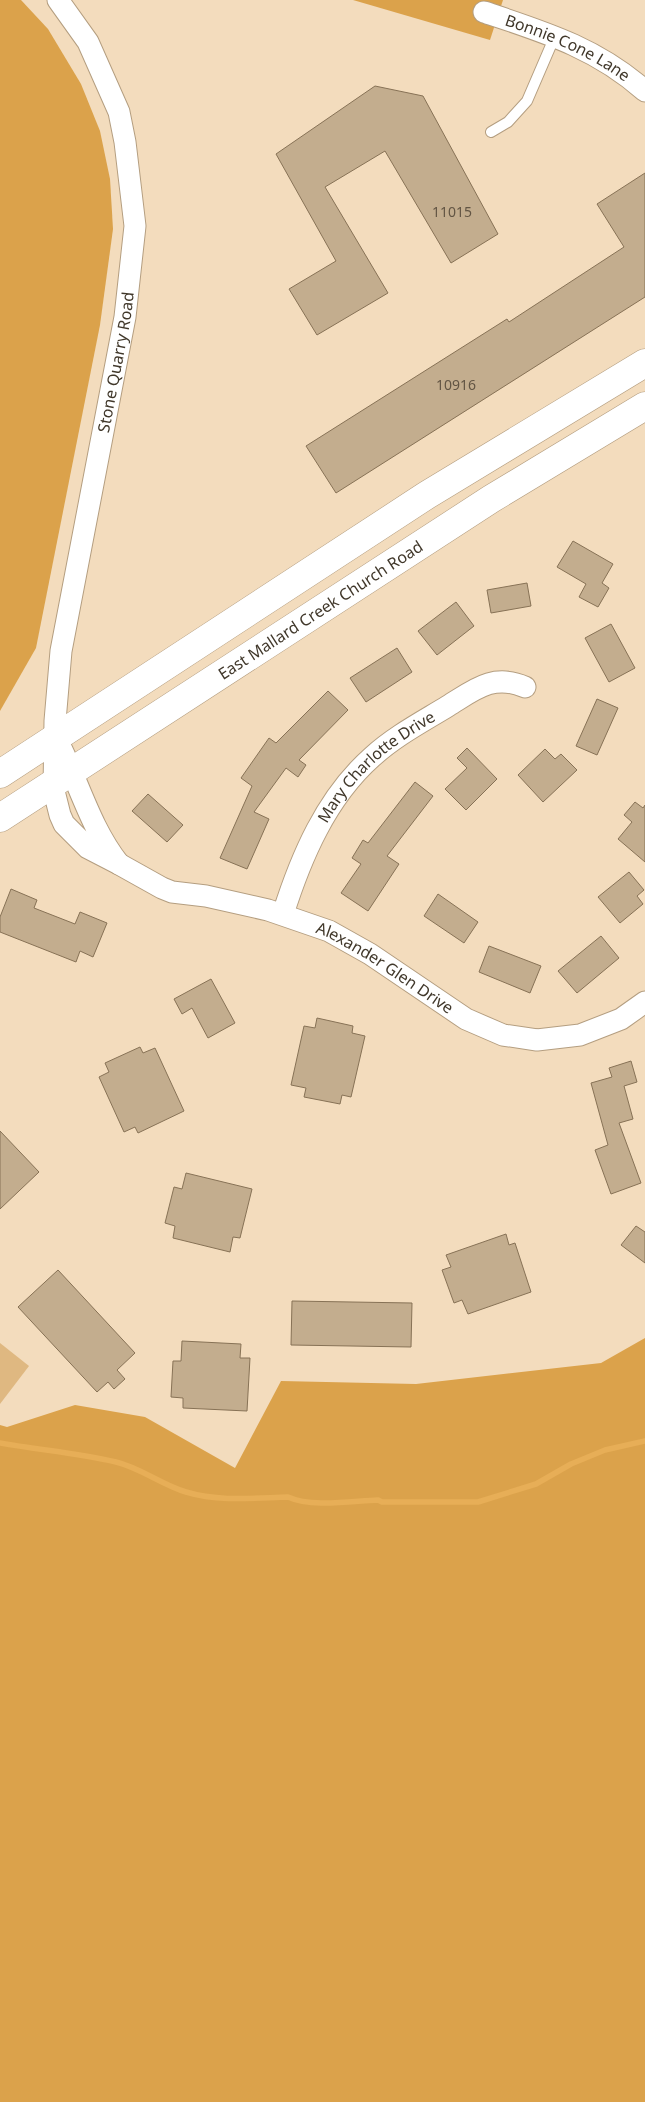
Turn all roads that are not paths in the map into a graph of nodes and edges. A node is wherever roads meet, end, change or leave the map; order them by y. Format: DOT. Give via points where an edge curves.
graph roads {
  1 [pos="58,0"];
  2 [pos="484,12"];
  3 [pos="555,36"];
  4 [pos="645,91"];
  5 [pos="491,132"];
  6 [pos="645,363"];
  7 [pos="645,406"];
  8 [pos="525,687"];
  9 [pos="56,738"];
  10 [pos="0,774"];
  11 [pos="63,777"];
  12 [pos="0,818"];
  13 [pos="119,864"];
  14 [pos="283,914"];
  15 [pos="643,1007"];
  1 -- 9 [label="street, Stone Quarry Road" via="88,42 119,112 136,226 125,317 61,651 56,692"];
  2 -- 3 [label="street, Bonnie Cone Lane"];
  3 -- 4 [label="street, Bonnie Cone Lane" via="604,60"];
  3 -- 5 [label="lane" via="527,102 508,122"];
  6 -- 9 [label="main road" via="427,495"];
  7 -- 11 [label="main road, East Mallard Creek Church Road" via="491,499"];
  8 -- 14 [label="street, Mary Charlotte Drive" via="502,681 479,687 401,734 372,757 337,798 314,834 296,873"];
  9 -- 10 [label="main road"];
  9 -- 11 [label="street, Alexander Glen Drive"];
  11 -- 12 [label="main road, East Mallard Creek Church Road"];
  11 -- 13 [label="street, Alexander Glen Drive"];
  11 -- 13 [label="street, Alexander Glen Drive" via="56,803 64,824 88,848"];
  13 -- 14 [label="street, Alexander Glen Drive" via="172,892 206,896"];
  14 -- 15 [label="street, Alexander Glen Drive" via="309,923 370,954 466,1019 503,1035 537,1040 580,1035 608,1026"];
}
